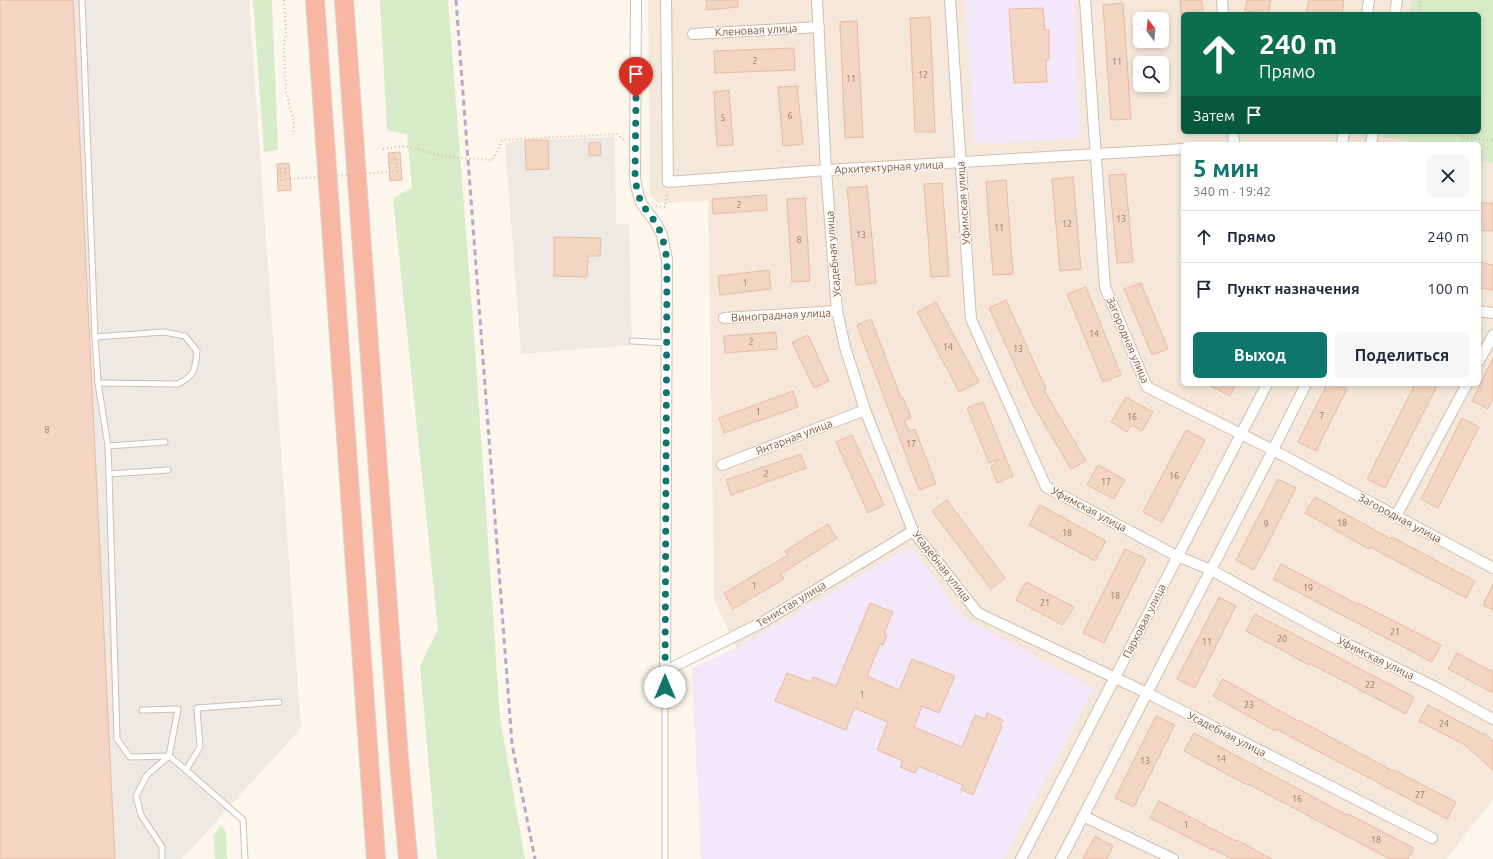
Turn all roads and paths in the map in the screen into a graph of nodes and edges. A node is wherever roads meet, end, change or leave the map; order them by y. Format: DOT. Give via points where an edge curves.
graph roads {
  1 [pos="82,0"];
  2 [pos="284,0"];
  3 [pos="315,0"];
  4 [pos="344,0"];
  5 [pos="636,0"];
  6 [pos="666,0"];
  7 [pos="817,0"];
  8 [pos="950,0"];
  9 [pos="1085,0"];
  10 [pos="1369,0"];
  11 [pos="1397,0"];
  12 [pos="1421,0"];
  13 [pos="1367,12"];
  14 [pos="1395,12"];
  15 [pos="1418,12"];
  16 [pos="819,27"];
  17 [pos="693,34"];
  18 [pos="617,134"];
  19 [pos="1454,134"];
  20 [pos="293,136"];
  21 [pos="1493,141"];
  22 [pos="383,149"];
  23 [pos="1181,149"];
  24 [pos="1095,154"];
  25 [pos="388,163"];
  26 [pos="961,163"];
  27 [pos="826,170"];
  28 [pos="290,172"];
  29 [pos="1481,310"];
  30 [pos="838,311"];
  31 [pos="1493,313"];
  32 [pos="724,318"];
  33 [pos="1493,335"];
  34 [pos="95,337"];
  35 [pos="632,341"];
  36 [pos="667,343"];
  37 [pos="1481,357"];
  38 [pos="98,383"];
  39 [pos="1265,386"];
  40 [pos="1305,386"];
  41 [pos="1465,386"];
  42 [pos="865,410"];
  43 [pos="1241,433"];
  44 [pos="165,442"];
  45 [pos="108,446"];
  46 [pos="1273,450"];
  47 [pos="722,465"];
  48 [pos="168,470"];
  49 [pos="109,474"];
  50 [pos="1396,516"];
  51 [pos="913,531"];
  52 [pos="1177,556"];
  53 [pos="1493,568"];
  54 [pos="1211,570"];
  55 [pos="665,671"];
  56 [pos="1115,678"];
  57 [pos="1147,694"];
  58 [pos="279,702"];
  59 [pos="142,710"];
  60 [pos="1493,719"];
  61 [pos="169,756"];
  62 [pos="186,770"];
  63 [pos="1083,816"];
  64 [pos="1432,838"];
  65 [pos="162,859"];
  66 [pos="245,859"];
  67 [pos="376,859"];
  68 [pos="408,859"];
  69 [pos="665,859"];
  70 [pos="1021,859"];
  71 [pos="1061,859"];
  72 [pos="1173,859"];
  1 -- 34 [label="lane"];
  2 -- 20 [label="path" via="286,92 294,122"];
  3 -- 67 [label="highway"];
  4 -- 68 [label="highway"];
  5 -- 36 [label="street" via="635,177 641,203 662,235 667,259"];
  6 -- 27 [label="street, Архитектурная улица" via="668,182"];
  7 -- 16 [label="street, Усадебная улица"];
  8 -- 26 [label="street, Уфимская улица"];
  9 -- 24 [label="street, Загородная улица"];
  10 -- 13 [label="street"];
  11 -- 14 [label="street"];
  12 -- 15 [label="path"];
  16 -- 17 [label="street, Кленовая улица"];
  16 -- 27 [label="street, Усадебная улица"];
  18 -- 22 [label="path" via="502,140 492,160 447,158 405,146"];
  19 -- 21 [label="path"];
  23 -- 24 [label="street, Архитектурная улица"];
  24 -- 26 [label="street, Архитектурная улица"];
  24 -- 43 [label="street, Загородная улица" via="1105,286 1147,387"];
  25 -- 28 [label="path, bridge" via="392,163 392,157 396,157 397,171 281,180 280,169"];
  26 -- 27 [label="street, Архитектурная улица"];
  26 -- 52 [label="street, Уфимская улица" via="971,319 1046,487"];
  27 -- 30 [label="street, Усадебная улица"];
  29 -- 31 [label="street"];
  30 -- 32 [label="street, Виноградная улица"];
  30 -- 42 [label="street, Усадебная улица" via="845,347"];
  33 -- 37 [label="street"];
  34 -- 38 [label="lane"];
  34 -- 38 [label="lane" via="164,332 185,336 197,351 196,367 190,378 178,384"];
  35 -- 36 [label="lane"];
  36 -- 55 [label="street"];
  38 -- 45 [label="lane"];
  39 -- 43 [label="street, Парковая улица"];
  40 -- 46 [label="street"];
  41 -- 50 [label="street"];
  42 -- 47 [label="street, Янтарная улица"];
  42 -- 51 [label="street, Усадебная улица"];
  43 -- 46 [label="street, Загородная улица"];
  43 -- 52 [label="street, Парковая улица"];
  44 -- 45 [label="lane"];
  45 -- 49 [label="lane"];
  46 -- 50 [label="street, Загородная улица"];
  46 -- 54 [label="street"];
  48 -- 49 [label="lane"];
  49 -- 61 [label="lane" via="117,740 130,757"];
  50 -- 53 [label="street, Загородная улица"];
  51 -- 55 [label="street, Тенистая улица" via="763,622"];
  51 -- 56 [label="street, Усадебная улица" via="978,613"];
  52 -- 54 [label="street, Уфимская улица"];
  52 -- 56 [label="street, Парковая улица"];
  54 -- 57 [label="street"];
  54 -- 60 [label="street, Уфимская улица"];
  55 -- 69 [label="lane"];
  56 -- 57 [label="street, Усадебная улица"];
  56 -- 70 [label="street, Парковая улица"];
  57 -- 63 [label="street"];
  57 -- 64 [label="street, Усадебная улица"];
  58 -- 62 [label="lane" via="198,708 200,747"];
  59 -- 61 [label="lane" via="178,709"];
  61 -- 62 [label="lane"];
  61 -- 65 [label="lane" via="147,775 136,796 141,815 162,847"];
  62 -- 66 [label="lane" via="243,820"];
  63 -- 71 [label="street"];
  63 -- 72 [label="street"];
}
